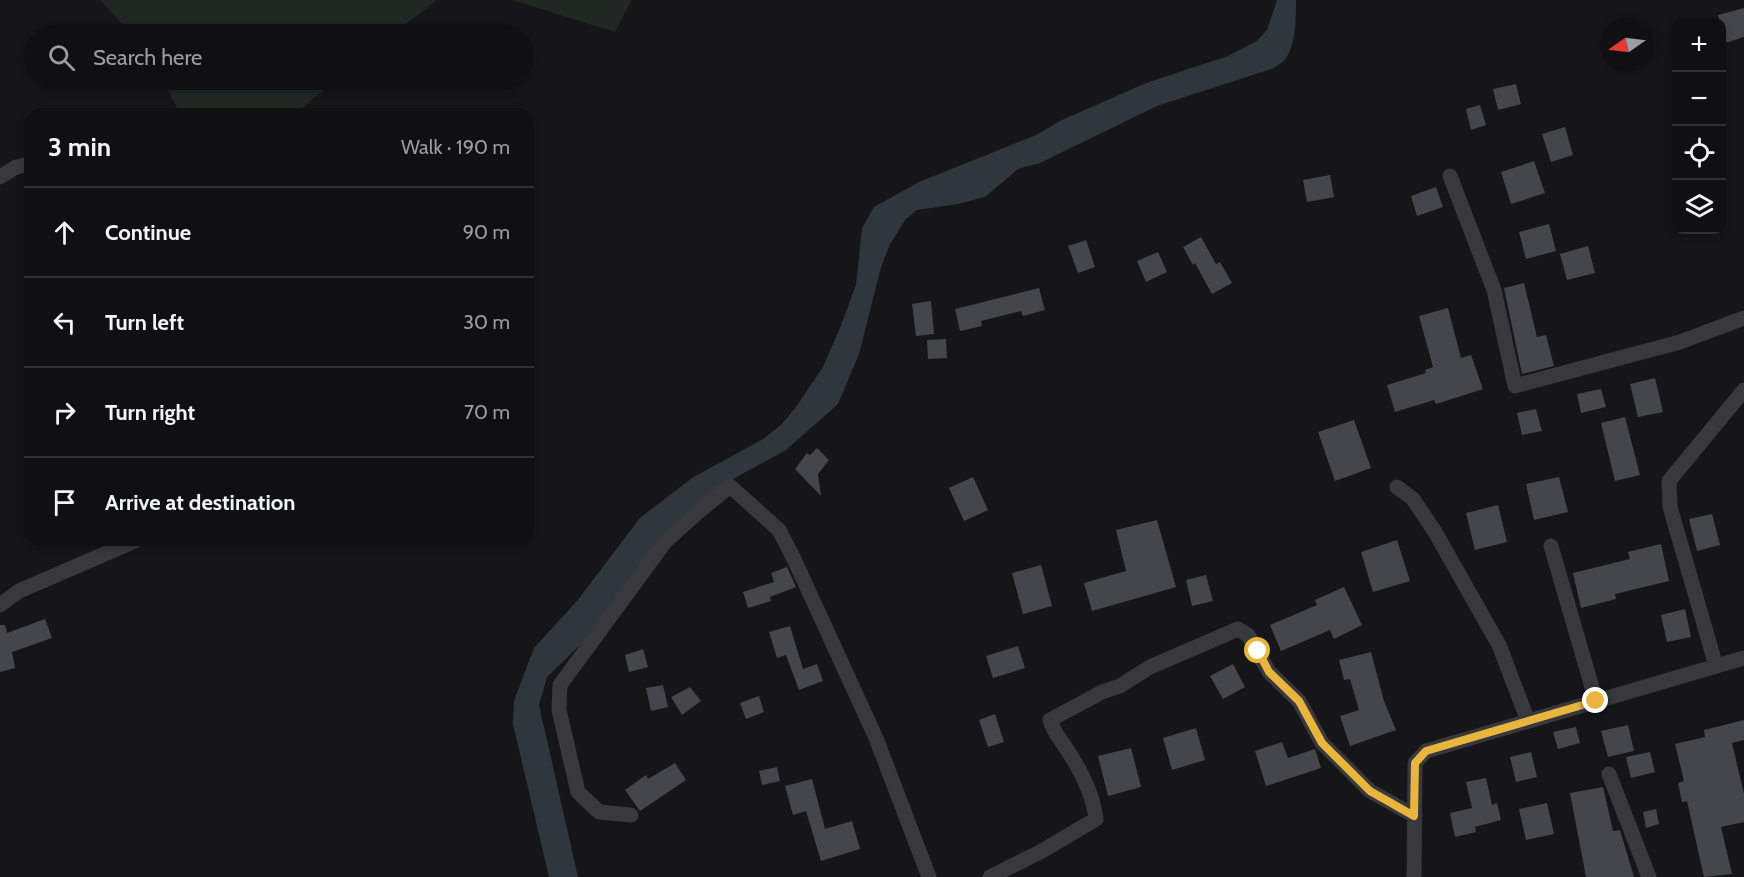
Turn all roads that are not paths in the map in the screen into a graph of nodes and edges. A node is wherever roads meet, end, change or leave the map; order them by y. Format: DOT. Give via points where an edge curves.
graph roads {
  1 [pos="24,165"];
  2 [pos="1450,176"];
  3 [pos="0,177"];
  4 [pos="1744,318"];
  5 [pos="1744,390"];
  6 [pos="1397,487"];
  7 [pos="123,546"];
  8 [pos="1551,546"];
  9 [pos="0,605"];
  10 [pos="1744,658"];
  11 [pos="1716,666"];
  12 [pos="1596,701"];
  13 [pos="1528,721"];
  14 [pos="1609,774"];
  15 [pos="631,815"];
  16 [pos="1414,816"];
  17 [pos="929,877"];
  18 [pos="990,877"];
  19 [pos="1414,877"];
  20 [pos="1648,877"];
  1 -- 3 [label="street"];
  2 -- 4 [label="street" via="1494,290 1515,386 1680,342"];
  5 -- 11 [label="street" via="1669,481 1670,507"];
  6 -- 13 [label="street" via="1413,498 1435,532 1499,645"];
  7 -- 9 [label="street" via="19,591"];
  8 -- 12 [label="street"];
  10 -- 11 [label="street"];
  11 -- 12 [label="street"];
  12 -- 13 [label="street"];
  13 -- 16 [label="street" via="1426,751 1415,763"];
  14 -- 20 [label="street"];
  15 -- 17 [label="street" via="599,812 578,792 559,710 560,685 665,542 730,486 779,530 795,559 876,738"];
  16 -- 18 [label="street" via="1370,791 1322,743 1299,701 1269,672 1248,635 1238,629 1149,667 1120,686 1050,720 1095,803 1096,819"];
  16 -- 19 [label="street"];
}
